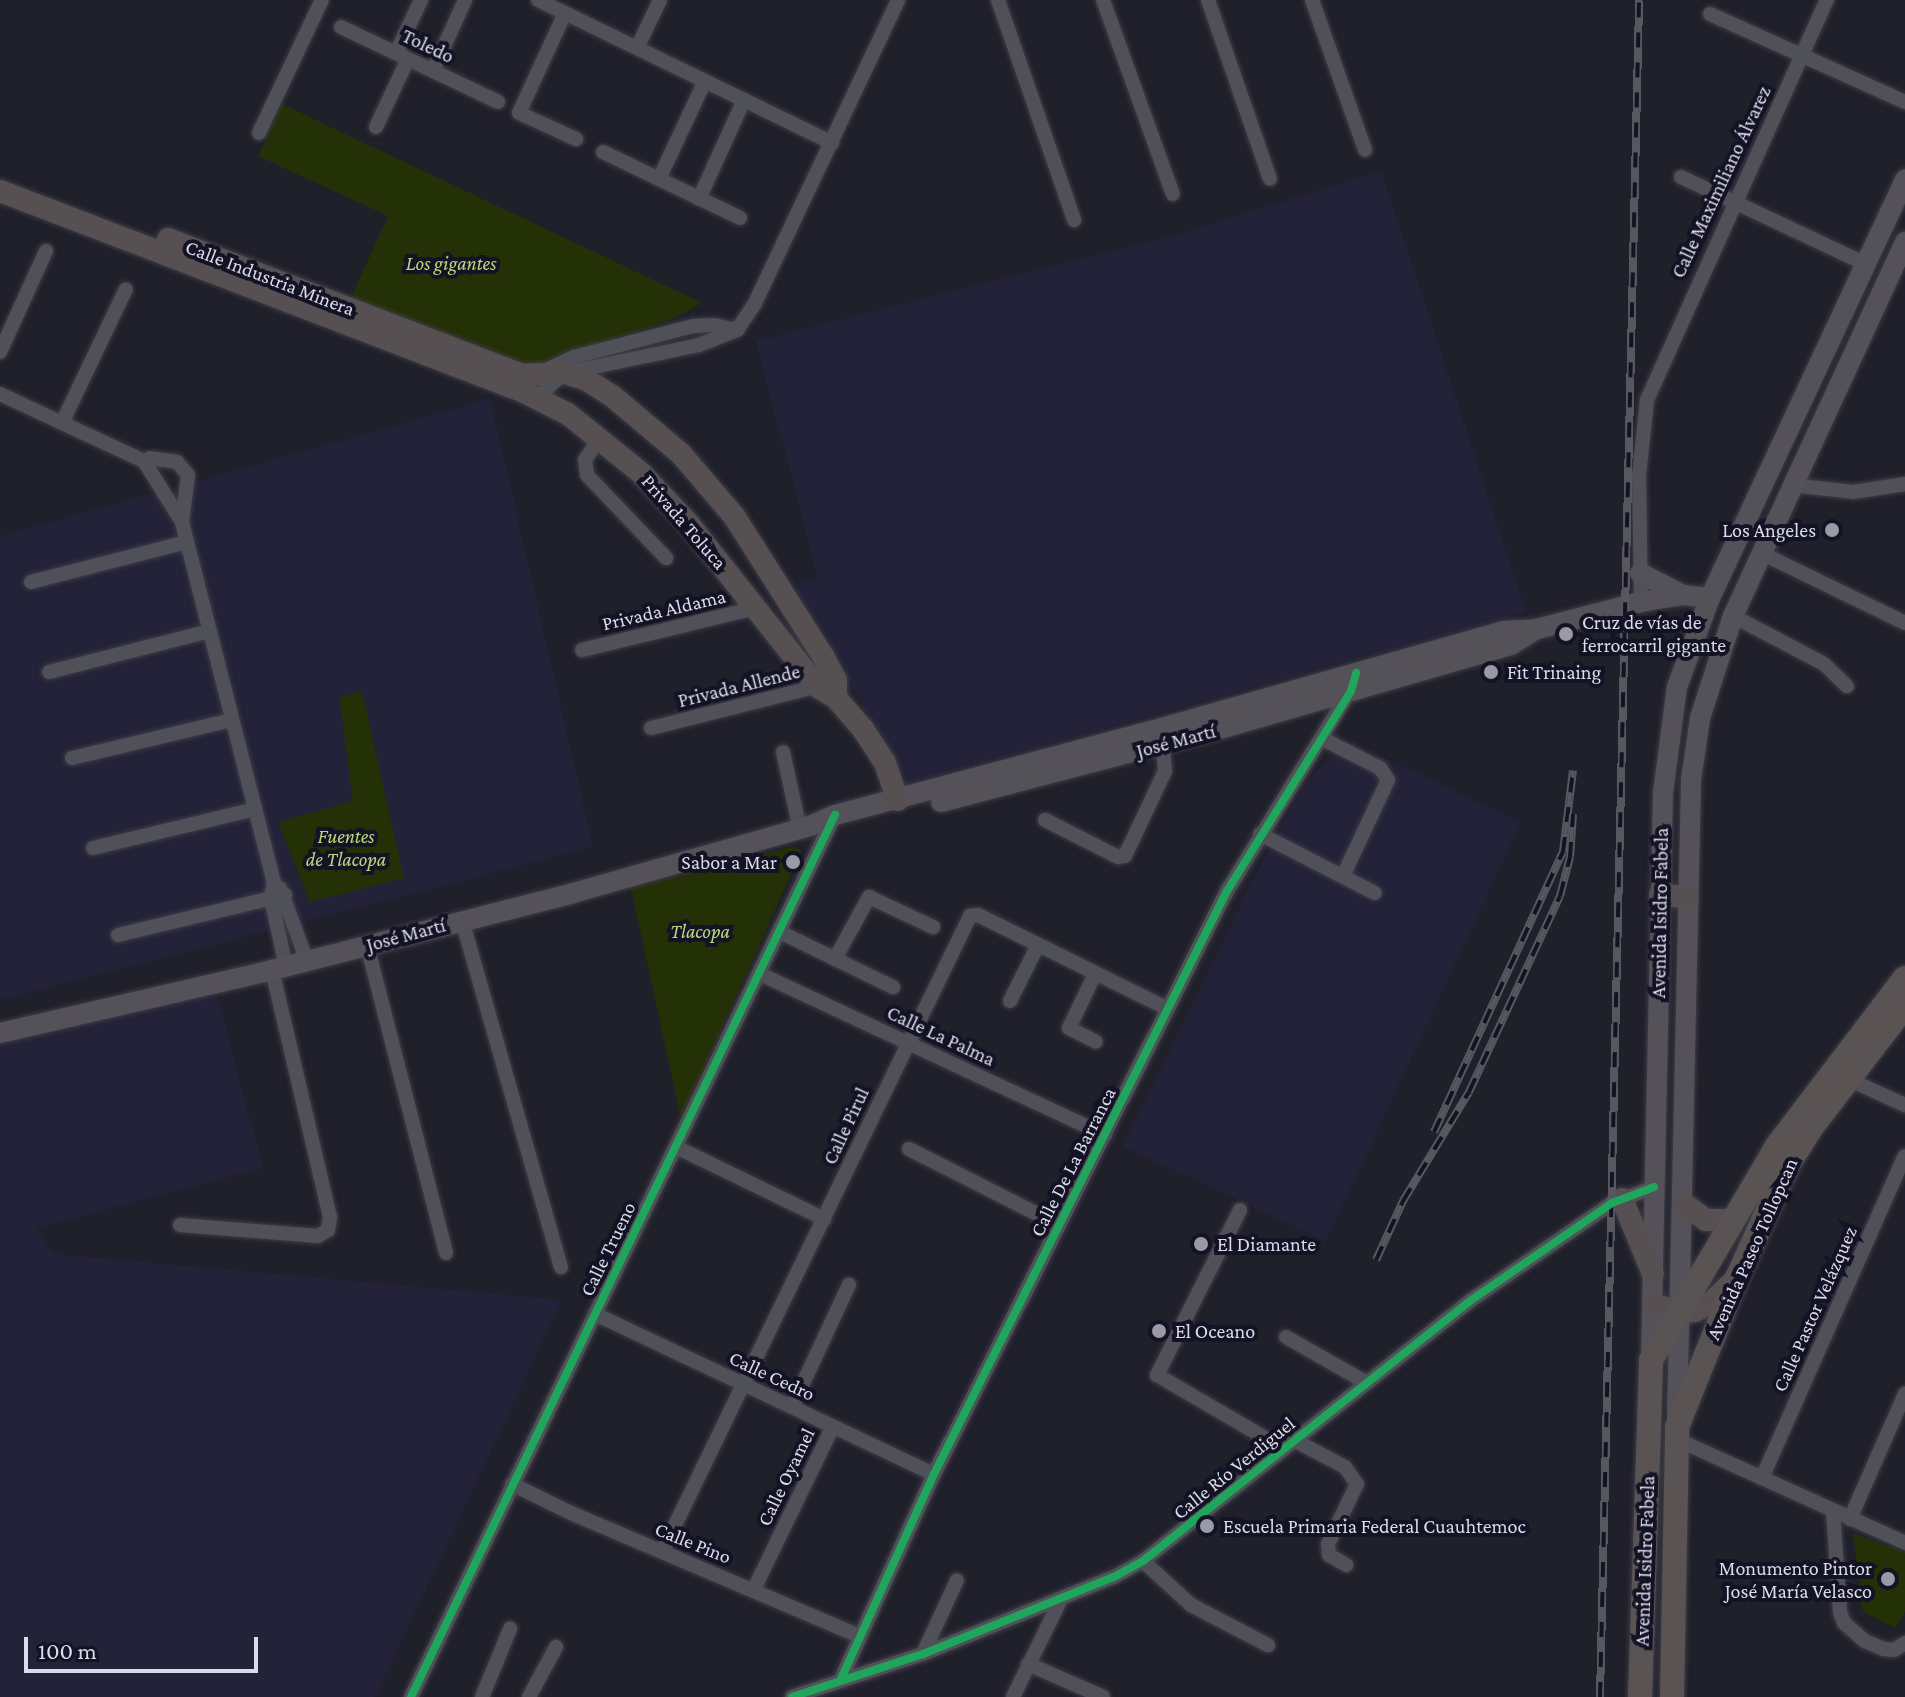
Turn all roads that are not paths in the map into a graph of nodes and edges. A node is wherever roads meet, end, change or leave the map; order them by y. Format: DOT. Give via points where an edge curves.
graph roads {
  1 [pos="322,0"];
  2 [pos="421,0"];
  3 [pos="465,0"];
  4 [pos="660,0"];
  5 [pos="898,0"];
  6 [pos="998,0"];
  7 [pos="1103,0"];
  8 [pos="1208,0"];
  9 [pos="1312,0"];
  10 [pos="1827,0"];
  11 [pos="542,1"];
  12 [pos="565,13"];
  13 [pos="1710,14"];
  14 [pos="341,27"];
  15 [pos="637,48"];
  16 [pos="1801,55"];
  17 [pos="402,56"];
  18 [pos="433,71"];
  19 [pos="705,81"];
  20 [pos="744,100"];
  21 [pos="498,102"];
  22 [pos="1905,102"];
  23 [pos="376,127"];
  24 [pos="259,133"];
  25 [pos="576,139"];
  26 [pos="832,143"];
  27 [pos="1365,150"];
  28 [pos="603,152"];
  29 [pos="0,176"];
  30 [pos="1681,177"];
  31 [pos="659,179"];
  32 [pos="1270,179"];
  33 [pos="1905,179"];
  34 [pos="0,191"];
  35 [pos="1173,194"];
  36 [pos="699,199"];
  37 [pos="1733,203"];
  38 [pos="740,218"];
  39 [pos="1074,220"];
  40 [pos="1882,228"];
  41 [pos="1905,240"];
  42 [pos="46,251"];
  43 [pos="1866,264"];
  44 [pos="126,289"];
  45 [pos="737,330"];
  46 [pos="0,352"];
  47 [pos="540,372"];
  48 [pos="565,373"];
  49 [pos="0,394"];
  50 [pos="529,394"];
  51 [pos="62,423"];
  52 [pos="600,437"];
  53 [pos="144,461"];
  54 [pos="1905,484"];
  55 [pos="1791,485"];
  56 [pos="182,522"];
  57 [pos="187,542"];
  58 [pos="1761,553"];
  59 [pos="666,558"];
  60 [pos="1640,573"];
  61 [pos="31,582"];
  62 [pos="1683,595"];
  63 [pos="1710,598"];
  64 [pos="1641,602"];
  65 [pos="756,608"];
  66 [pos="1733,616"];
  67 [pos="1905,623"];
  68 [pos="210,631"];
  69 [pos="582,650"];
  70 [pos="49,672"];
  71 [pos="1354,682"];
  72 [pos="1847,686"];
  73 [pos="830,688"];
  74 [pos="232,720"];
  75 [pos="651,728"];
  76 [pos="1163,736"];
  77 [pos="1321,738"];
  78 [pos="783,752"];
  79 [pos="72,758"];
  80 [pos="898,800"];
  81 [pos="255,809"];
  82 [pos="1045,820"];
  83 [pos="818,825"];
  84 [pos="1260,834"];
  85 [pos="93,848"];
  86 [pos="1343,876"];
  87 [pos="1375,893"];
  88 [pos="1660,895"];
  89 [pos="278,896"];
  90 [pos="1687,897"];
  91 [pos="462,920"];
  92 [pos="933,927"];
  93 [pos="780,932"];
  94 [pos="118,935"];
  95 [pos="367,945"];
  96 [pos="1038,945"];
  97 [pos="835,959"];
  98 [pos="307,961"];
  99 [pos="279,968"];
  100 [pos="760,974"];
  101 [pos="1095,974"];
  102 [pos="1905,978"];
  103 [pos="893,987"];
  104 [pos="1010,1001"];
  105 [pos="1905,1006"];
  106 [pos="1168,1009"];
  107 [pos="0,1033"];
  108 [pos="907,1042"];
  109 [pos="1096,1042"];
  110 [pos="1848,1079"];
  111 [pos="1905,1105"];
  112 [pos="1105,1135"];
  113 [pos="676,1147"];
  114 [pos="909,1149"];
  115 [pos="1905,1156"];
  116 [pos="1654,1187"];
  117 [pos="1622,1199"];
  118 [pos="1684,1204"];
  119 [pos="1240,1210"];
  120 [pos="824,1219"];
  121 [pos="1734,1220"];
  122 [pos="180,1225"];
  123 [pos="1059,1225"];
  124 [pos="446,1253"];
  125 [pos="561,1267"];
  126 [pos="1653,1274"];
  127 [pos="1737,1278"];
  128 [pos="849,1285"];
  129 [pos="1653,1304"];
  130 [pos="1680,1313"];
  131 [pos="595,1314"];
  132 [pos="1286,1337"];
  133 [pos="1651,1360"];
  134 [pos="1367,1383"];
  135 [pos="745,1386"];
  136 [pos="1905,1394"];
  137 [pos="792,1407"];
  138 [pos="833,1426"];
  139 [pos="1677,1433"];
  140 [pos="1289,1444"];
  141 [pos="934,1474"];
  142 [pos="1762,1478"];
  143 [pos="512,1484"];
  144 [pos="1833,1511"];
  145 [pos="1850,1519"];
  146 [pos="1905,1543"];
  147 [pos="662,1552"];
  148 [pos="1143,1561"];
  149 [pos="1346,1565"];
  150 [pos="957,1580"];
  151 [pos="754,1589"];
  152 [pos="1061,1599"];
  153 [pos="510,1629"];
  154 [pos="860,1636"];
  155 [pos="1905,1643"];
  156 [pos="1268,1645"];
  157 [pos="556,1647"];
  158 [pos="923,1654"];
  159 [pos="1028,1664"];
  160 [pos="841,1679"];
  161 [pos="411,1697"];
  162 [pos="482,1697"];
  163 [pos="529,1697"];
  164 [pos="792,1697"];
  165 [pos="1013,1697"];
  166 [pos="1103,1697"];
  167 [pos="1640,1697"];
  168 [pos="1672,1697"];
  1 -- 24 [label="street"];
  2 -- 17 [label="street"];
  3 -- 18 [label="street"];
  4 -- 15 [label="street"];
  5 -- 26 [label="street"];
  6 -- 39 [label="street"];
  7 -- 35 [label="street"];
  8 -- 32 [label="street"];
  9 -- 27 [label="street"];
  10 -- 16 [label="street, Calle Maximiliano Álvarez"];
  11 -- 12 [label="street"];
  12 -- 15 [label="street"];
  12 -- 25 [label="street" via="519,113"];
  13 -- 16 [label="street"];
  14 -- 17 [label="street, Toledo"];
  15 -- 19 [label="street"];
  16 -- 22 [label="street"];
  16 -- 37 [label="street, Calle Maximiliano Álvarez"];
  17 -- 18 [label="street, Toledo"];
  17 -- 23 [label="street"];
  18 -- 21 [label="street, Toledo"];
  19 -- 20 [label="street"];
  19 -- 31 [label="street"];
  20 -- 26 [label="street"];
  20 -- 36 [label="street"];
  26 -- 45 [label="street"];
  28 -- 31 [label="street"];
  29 -- 47 [label="main road, Calle Industria Minera" via="522,375"];
  30 -- 37 [label="street"];
  31 -- 36 [label="street"];
  33 -- 40 [label="main road, Avenida Isidro Fabela"];
  34 -- 50 [label="main road, Calle Industria Minera"];
  36 -- 38 [label="street"];
  37 -- 43 [label="street"];
  37 -- 60 [label="street, Calle Maximiliano Álvarez" via="1654,382 1640,447"];
  40 -- 41 [label="street"];
  40 -- 43 [label="main road, Avenida Isidro Fabela"];
  41 -- 55 [label="main road, Avenida Isidro Fabela"];
  42 -- 46 [label="street"];
  43 -- 63 [label="main road, Avenida Isidro Fabela"];
  44 -- 51 [label="street"];
  45 -- 47 [label="street" via="693,326 574,357"];
  45 -- 48 [label="street, Privada Toluca" via="699,345"];
  47 -- 48 [label="main road, Privada Toluca"];
  47 -- 50 [label="street"];
  48 -- 50 [label="street, Privada Toluca"];
  48 -- 73 [label="main road, Privada Toluca" via="611,395 701,475 747,535"];
  49 -- 51 [label="street"];
  50 -- 52 [label="main road, Privada Toluca"];
  51 -- 53 [label="street"];
  52 -- 59 [label="street" via="585,460 587,475"];
  52 -- 65 [label="main road, Privada Toluca" via="678,512"];
  53 -- 56 [label="street"];
  53 -- 56 [label="street" via="166,458 185,469 189,485"];
  54 -- 55 [label="street" via="1853,492"];
  55 -- 58 [label="main road, Avenida Isidro Fabela"];
  56 -- 57 [label="street"];
  57 -- 61 [label="street"];
  57 -- 68 [label="street"];
  58 -- 66 [label="main road, Avenida Isidro Fabela"];
  58 -- 67 [label="street"];
  60 -- 62 [label="main road"];
  60 -- 64 [label="street, Calle Maximiliano Álvarez"];
  62 -- 63 [label="main road, José Martí"];
  62 -- 64 [label="main road, José Martí"];
  63 -- 88 [label="main road, Avenida Isidro Fabela" via="1685,658 1670,718"];
  64 -- 71 [label="main road, José Martí" via="1537,629 1503,631"];
  65 -- 69 [label="street, Privada Aldama"];
  65 -- 73 [label="main road, Privada Toluca"];
  66 -- 72 [label="street" via="1824,664"];
  66 -- 90 [label="main road, Avenida Isidro Fabela" via="1710,680 1694,750"];
  68 -- 70 [label="street"];
  68 -- 74 [label="street"];
  71 -- 76 [label="main road, José Martí"];
  71 -- 77 [label="street, Calle De La Barranca"];
  73 -- 75 [label="street, Privada Allende"];
  73 -- 80 [label="main road, Privada Toluca" via="879,752"];
  74 -- 79 [label="street"];
  74 -- 81 [label="street"];
  76 -- 80 [label="main road, José Martí"];
  76 -- 82 [label="street" via="1167,758 1162,778 1125,856"];
  76 -- 83 [label="main road, José Martí"];
  77 -- 84 [label="street, Calle De La Barranca"];
  77 -- 86 [label="street" via="1380,768 1388,780"];
  78 -- 83 [label="street"];
  80 -- 83 [label="main road, José Martí"];
  81 -- 85 [label="street"];
  81 -- 89 [label="street"];
  83 -- 91 [label="main road, José Martí"];
  83 -- 93 [label="street, Calle Trueno"];
  84 -- 86 [label="street"];
  84 -- 106 [label="street, Calle De La Barranca"];
  86 -- 87 [label="street"];
  88 -- 90 [label="main road"];
  88 -- 116 [label="main road, Avenida Isidro Fabela"];
  89 -- 94 [label="street"];
  89 -- 98 [label="street"];
  89 -- 99 [label="street"];
  90 -- 118 [label="main road, Avenida Isidro Fabela"];
  91 -- 95 [label="main road, José Martí"];
  91 -- 125 [label="street"];
  92 -- 97 [label="street" via="869,897"];
  93 -- 97 [label="street"];
  93 -- 100 [label="street, Calle Trueno"];
  95 -- 98 [label="main road, José Martí"];
  95 -- 124 [label="street"];
  96 -- 101 [label="street, Calle Pirul"];
  96 -- 104 [label="street"];
  96 -- 108 [label="street, Calle Pirul" via="978,915 970,916"];
  97 -- 103 [label="street"];
  98 -- 99 [label="main road, José Martí"];
  99 -- 107 [label="main road, José Martí"];
  99 -- 122 [label="street" via="330,1217 328,1230 318,1236"];
  100 -- 108 [label="street, Calle La Palma"];
  100 -- 113 [label="street, Calle Trueno"];
  101 -- 106 [label="street, Calle Pirul"];
  101 -- 109 [label="street" via="1069,1028"];
  102 -- 121 [label="highway, Avenida Paseo Tollopcan" via="1794,1123"];
  105 -- 110 [label="highway, Avenida Paseo Tollopcan"];
  106 -- 112 [label="street, Calle De La Barranca"];
  108 -- 112 [label="street, Calle La Palma"];
  108 -- 120 [label="street, Calle Pirul"];
  110 -- 111 [label="street"];
  110 -- 127 [label="highway, Avenida Paseo Tollopcan" via="1789,1163"];
  112 -- 123 [label="street, Calle De La Barranca"];
  113 -- 120 [label="street"];
  113 -- 131 [label="street, Calle Trueno"];
  114 -- 123 [label="street"];
  115 -- 142 [label="street, Calle Pastor Velázquez"];
  116 -- 117 [label="street, Calle Río Verdiguel"];
  116 -- 126 [label="main road, Avenida Isidro Fabela"];
  117 -- 126 [label="main road"];
  117 -- 134 [label="street, Calle Río Verdiguel" via="1470,1301"];
  118 -- 121 [label="main road" via="1706,1220"];
  118 -- 130 [label="main road, Avenida Isidro Fabela"];
  119 -- 140 [label="street" via="1157,1375"];
  120 -- 135 [label="street, Calle Pirul"];
  121 -- 130 [label="highway, Avenida Paseo Tollopcan"];
  123 -- 141 [label="street, Calle De La Barranca"];
  126 -- 129 [label="main road, Avenida Isidro Fabela"];
  127 -- 130 [label="main road" via="1712,1302"];
  127 -- 139 [label="highway, Avenida Paseo Tollopcan"];
  128 -- 137 [label="street"];
  129 -- 130 [label="main road"];
  129 -- 133 [label="main road, Avenida Isidro Fabela"];
  130 -- 133 [label="highway, Avenida Paseo Tollopcan"];
  130 -- 139 [label="main road, Avenida Isidro Fabela"];
  131 -- 135 [label="street, Calle Cedro"];
  131 -- 143 [label="street, Calle Trueno"];
  132 -- 134 [label="street"];
  133 -- 167 [label="highway, Avenida Isidro Fabela"];
  134 -- 140 [label="street, Calle Río Verdiguel"];
  135 -- 137 [label="street, Calle Cedro"];
  135 -- 147 [label="street, Calle Pirul"];
  136 -- 145 [label="street"];
  137 -- 138 [label="street, Calle Cedro"];
  138 -- 141 [label="street, Calle Cedro"];
  138 -- 151 [label="street, Calle Oyamel"];
  139 -- 142 [label="street"];
  139 -- 168 [label="highway, Avenida Isidro Fabela"];
  140 -- 148 [label="street, Calle Río Verdiguel"];
  140 -- 149 [label="street" via="1345,1467 1357,1484 1327,1550"];
  141 -- 154 [label="street, Calle De La Barranca"];
  142 -- 144 [label="street"];
  143 -- 147 [label="street, Calle Pino"];
  143 -- 161 [label="street, Calle Trueno"];
  144 -- 145 [label="street"];
  144 -- 155 [label="street" via="1840,1612 1851,1631 1865,1641 1894,1650"];
  145 -- 146 [label="street"];
  147 -- 151 [label="street, Calle Pino"];
  148 -- 152 [label="street, Calle Río Verdiguel"];
  148 -- 156 [label="street" via="1191,1605"];
  150 -- 158 [label="street"];
  151 -- 154 [label="street, Calle Pino"];
  152 -- 158 [label="street, Calle Río Verdiguel"];
  152 -- 159 [label="street"];
  153 -- 162 [label="street"];
  154 -- 160 [label="street, Calle De La Barranca"];
  157 -- 163 [label="street"];
  158 -- 160 [label="street, Calle Río Verdiguel"];
  159 -- 165 [label="street"];
  159 -- 166 [label="street"];
  160 -- 164 [label="street, Calle Río Verdiguel"];
}
